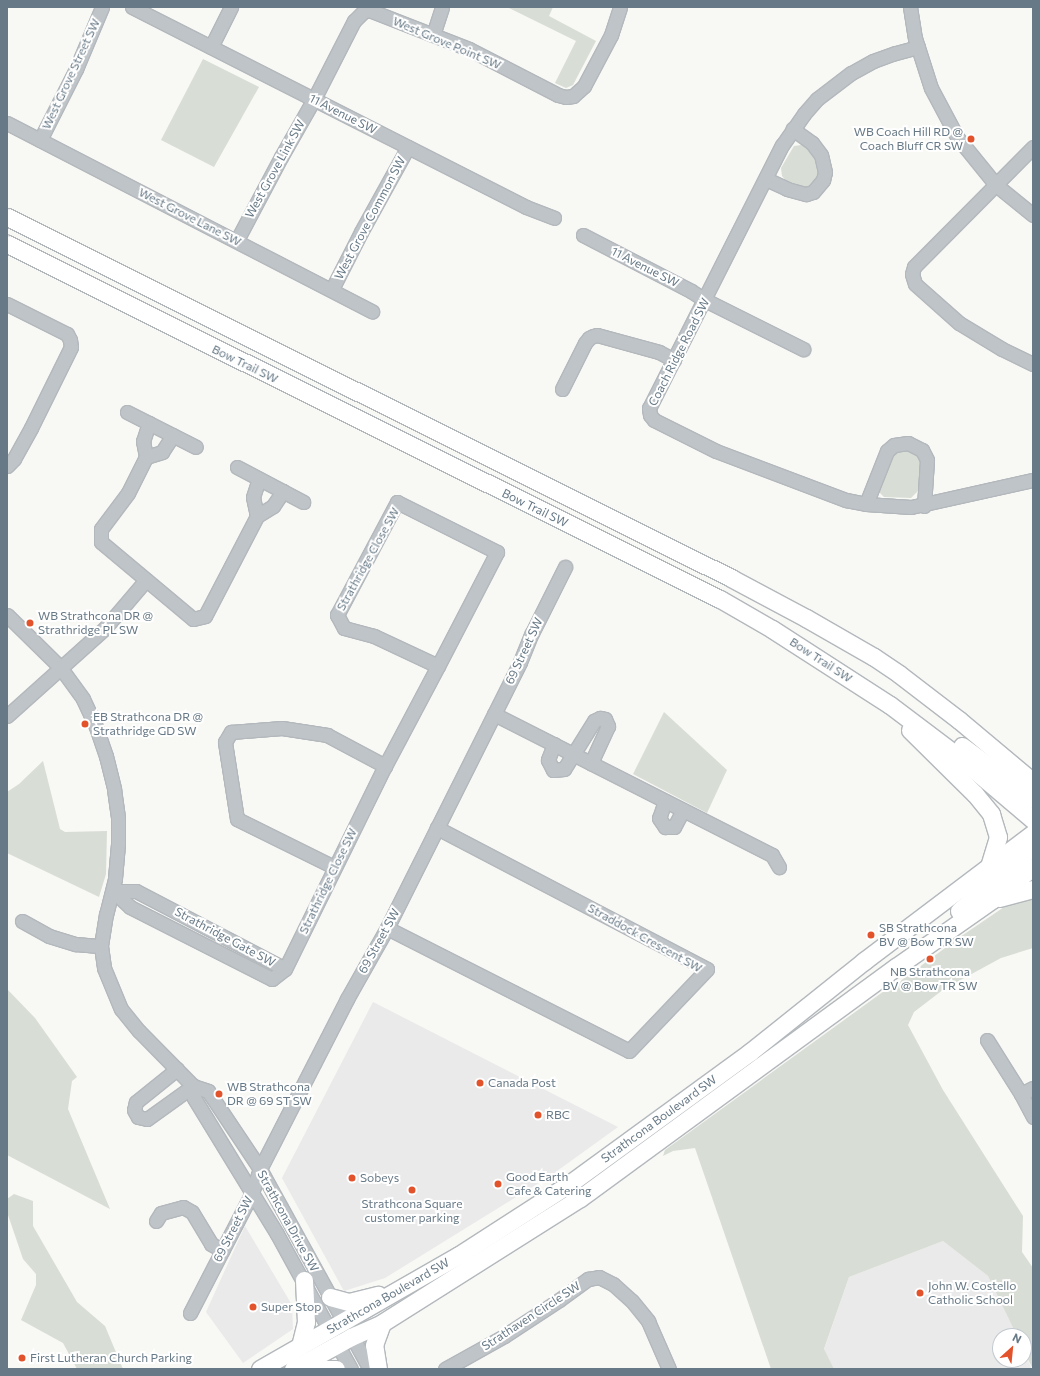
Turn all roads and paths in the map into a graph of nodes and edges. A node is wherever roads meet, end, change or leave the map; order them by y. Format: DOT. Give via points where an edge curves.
graph roads {
  1 [pos="102,7"];
  2 [pos="132,7"];
  3 [pos="231,7"];
  4 [pos="442,7"];
  5 [pos="620,7"];
  6 [pos="910,7"];
  7 [pos="433,35"];
  8 [pos="211,47"];
  9 [pos="918,47"];
  10 [pos="314,99"];
  11 [pos="7,123"];
  12 [pos="794,129"];
  13 [pos="40,140"];
  14 [pos="408,147"];
  15 [pos="1033,147"];
  16 [pos="766,179"];
  17 [pos="996,185"];
  18 [pos="1033,215"];
  19 [pos="7,217"];
  20 [pos="554,218"];
  21 [pos="583,235"];
  22 [pos="237,240"];
  23 [pos="7,244"];
  24 [pos="332,289"];
  25 [pos="705,300"];
  26 [pos="7,304"];
  27 [pos="372,311"];
  28 [pos="803,349"];
  29 [pos="674,360"];
  30 [pos="1033,364"];
  31 [pos="562,389"];
  32 [pos="127,412"];
  33 [pos="149,423"];
  34 [pos="173,435"];
  35 [pos="196,447"];
  36 [pos="146,457"];
  37 [pos="7,466"];
  38 [pos="237,467"];
  39 [pos="259,479"];
  40 [pos="1033,480"];
  41 [pos="283,491"];
  42 [pos="303,502"];
  43 [pos="866,504"];
  44 [pos="924,506"];
  45 [pos="257,516"];
  46 [pos="566,566"];
  47 [pos="146,580"];
  48 [pos="7,615"];
  49 [pos="438,666"];
  50 [pos="60,667"];
  51 [pos="881,699"];
  52 [pos="494,714"];
  53 [pos="7,716"];
  54 [pos="554,744"];
  55 [pos="574,754"];
  56 [pos="591,763"];
  57 [pos="385,766"];
  58 [pos="1033,782"];
  59 [pos="1033,799"];
  60 [pos="665,801"];
  61 [pos="683,810"];
  62 [pos="1033,820"];
  63 [pos="437,828"];
  64 [pos="1033,833"];
  65 [pos="1033,846"];
  66 [pos="989,866"];
  67 [pos="334,867"];
  68 [pos="779,867"];
  69 [pos="1033,867"];
  70 [pos="1033,889"];
  71 [pos="113,891"];
  72 [pos="993,899"];
  73 [pos="22,921"];
  74 [pos="387,928"];
  75 [pos="101,946"];
  76 [pos="896,967"];
  77 [pos="285,968"];
  78 [pos="986,1040"];
  79 [pos="178,1069"];
  80 [pos="193,1086"];
  81 [pos="1033,1088"];
  82 [pos="1021,1094"];
  83 [pos="1033,1117"];
  84 [pos="260,1169"];
  85 [pos="252,1193"];
  86 [pos="156,1221"];
  87 [pos="222,1250"];
  88 [pos="304,1280"];
  89 [pos="409,1284"];
  90 [pos="330,1297"];
  91 [pos="190,1313"];
  92 [pos="382,1323"];
  93 [pos="341,1333"];
  94 [pos="300,1346"];
  95 [pos="260,1369"];
  96 [pos="293,1369"];
  97 [pos="320,1369"];
  98 [pos="336,1369"];
  99 [pos="351,1369"];
  100 [pos="370,1369"];
  101 [pos="378,1369"];
  102 [pos="445,1369"];
  103 [pos="669,1369"];
  1 -- 13 [label="street, West Grove Street SW" via="76,69"];
  2 -- 8 [label="street, 11 Avenue SW"];
  3 -- 8 [label="street"];
  4 -- 7 [label="street"];
  5 -- 7 [label="street, West Grove Point SW" via="611,35 588,80 573,96 558,95 474,52"];
  6 -- 9 [label="street"];
  7 -- 10 [label="street, West Grove Point SW" via="369,10 364,11 354,21"];
  8 -- 10 [label="street, 11 Avenue SW"];
  9 -- 12 [label="street, Coach Ridge Road SW" via="873,61 851,74 817,99"];
  9 -- 17 [label="street" via="931,88 946,118 972,157"];
  10 -- 14 [label="street, 11 Avenue SW"];
  10 -- 22 [label="street, West Grove Link SW"];
  11 -- 13 [label="street, West Grove Lane SW"];
  12 -- 16 [label="street, Coach Ridge Road SW" via="782,146"];
  12 -- 16 [label="street" via="821,155 825,172 823,180 813,192 806,194 786,189"];
  13 -- 22 [label="street, West Grove Lane SW"];
  14 -- 20 [label="street, 11 Avenue SW" via="526,207"];
  14 -- 24 [label="street, West Grove Common SW"];
  15 -- 17 [label="street"];
  16 -- 25 [label="street, Coach Ridge Road SW"];
  17 -- 18 [label="street"];
  17 -- 30 [label="street" via="914,267 912,279 959,323"];
  19 -- 58 [label="main road, Bow Trail SW" via="731,578 806,618 899,674"];
  21 -- 25 [label="street, 11 Avenue SW" via="691,290"];
  22 -- 24 [label="street, West Grove Lane SW"];
  23 -- 51 [label="main road, Bow Trail SW" via="720,599"];
  24 -- 27 [label="street, West Grove Lane SW"];
  25 -- 28 [label="street, 11 Avenue SW"];
  25 -- 29 [label="street, Coach Ridge Road SW"];
  26 -- 37 [label="street" via="67,334 71,347 31,428 14,459"];
  29 -- 31 [label="street" via="659,352 602,336 593,336 585,343"];
  29 -- 43 [label="street, Coach Ridge Road SW" via="649,408 651,418 716,451 839,497"];
  32 -- 33 [label="street"];
  33 -- 34 [label="street"];
  33 -- 36 [label="street" via="143,441"];
  34 -- 35 [label="street"];
  34 -- 36 [label="street" via="162,452"];
  36 -- 47 [label="street" via="128,493 101,529 101,542"];
  38 -- 39 [label="street"];
  39 -- 41 [label="street"];
  39 -- 45 [label="street" via="253,497"];
  40 -- 44 [label="street, Coach Ridge Road SW"];
  41 -- 42 [label="street"];
  41 -- 45 [label="street" via="273,506"];
  43 -- 44 [label="street, Coach Ridge Road SW" via="896,508"];
  43 -- 44 [label="street" via="887,451 898,443 908,443 918,447 927,460"];
  45 -- 47 [label="street" via="204,616 193,619"];
  46 -- 52 [label="street, 69 Street SW"];
  47 -- 50 [label="street" via="105,628"];
  48 -- 50 [label="street, Strathcona Drive SW"];
  49 -- 49 [label="street, Strathridge Close SW" via="497,552 398,502 337,615 344,628 374,636"];
  49 -- 57 [label="street, Strathridge Close SW"];
  50 -- 53 [label="street"];
  50 -- 71 [label="street, Strathcona Drive SW" via="83,699 96,727 114,789 118,844"];
  51 -- 59 [label="main road" via="922,718"];
  51 -- 62 [label="main road, Bow Trail SW" via="955,754"];
  51 -- 66 [label="main road" via="975,794 991,814 998,837"];
  52 -- 54 [label="street"];
  52 -- 63 [label="street, 69 Street SW"];
  54 -- 55 [label="street"];
  54 -- 55 [label="street" via="548,760 553,770 564,769"];
  55 -- 56 [label="street"];
  55 -- 56 [label="street" via="594,721 605,719 608,726"];
  56 -- 60 [label="street"];
  57 -- 67 [label="street, Strathridge Close SW"];
  57 -- 67 [label="street" via="327,736 282,728 231,732 226,742 238,819"];
  60 -- 61 [label="street"];
  60 -- 61 [label="street" via="659,818 664,827 674,827"];
  61 -- 68 [label="street" via="772,855"];
  63 -- 74 [label="street, 69 Street SW"];
  63 -- 74 [label="street, Straddock Crescent SW" via="707,969 629,1051"];
  64 -- 66 [label="main road, Strathcona Boulevard SW"];
  65 -- 76 [label="main road"];
  66 -- 89 [label="main road, Strathcona Boulevard SW" via="646,1130 514,1221"];
  67 -- 77 [label="street, Strathridge Close SW"];
  69 -- 72 [label="main road, Strathcona Boulevard SW"];
  70 -- 72 [label="main road"];
  71 -- 75 [label="street, Strathcona Drive SW"];
  71 -- 77 [label="street, Strathridge Gate SW" via="130,907 272,979"];
  72 -- 76 [label="main road, Strathcona Boulevard SW"];
  73 -- 75 [label="street" via="49,936 76,944"];
  74 -- 84 [label="street, 69 Street SW" via="347,999"];
  75 -- 79 [label="street, Strathcona Drive SW" via="104,968 121,1009 139,1031"];
  76 -- 92 [label="main road, Strathcona Boulevard SW" via="580,1198"];
  78 -- 82 [label="street"];
  79 -- 80 [label="street, Strathcona Drive SW"];
  79 -- 80 [label="street" via="136,1102 134,1110 138,1117 147,1119"];
  80 -- 84 [label="street, Strathcona Drive SW" via="208,1091"];
  80 -- 85 [label="street, Strathcona Drive SW" via="194,1098"];
  81 -- 82 [label="street"];
  82 -- 83 [label="street"];
  84 -- 85 [label="street, 69 Street SW"];
  84 -- 90 [label="street, Strathcona Drive SW"];
  85 -- 87 [label="street, 69 Street SW"];
  85 -- 88 [label="street, Strathcona Drive SW"];
  86 -- 87 [label="street" via="161,1213 182,1207 192,1212 212,1244"];
  87 -- 91 [label="street, 69 Street SW"];
  88 -- 93 [label="street, Strathcona Drive SW"];
  88 -- 94 [label="main road" via="306,1322"];
  89 -- 90 [label="main road" via="349,1302"];
  89 -- 93 [label="main road, Strathcona Boulevard SW"];
  90 -- 93 [label="street, Strathcona Drive SW"];
  92 -- 93 [label="main road, Strathcona Boulevard SW"];
  92 -- 101 [label="main road" via="374,1345"];
  93 -- 94 [label="main road, Strathcona Boulevard SW"];
  93 -- 96 [label="main road, Strathcona Boulevard SW"];
  93 -- 99 [label="street, Strathcona Drive SW"];
  93 -- 100 [label="street, Strathcona Drive SW"];
  94 -- 95 [label="main road, Strathcona Boulevard SW"];
  97 -- 98 [label="main road"];
  102 -- 103 [label="street, Strathaven Circle SW" via="504,1336 588,1279 599,1277 613,1284 632,1301 648,1321"];
}
